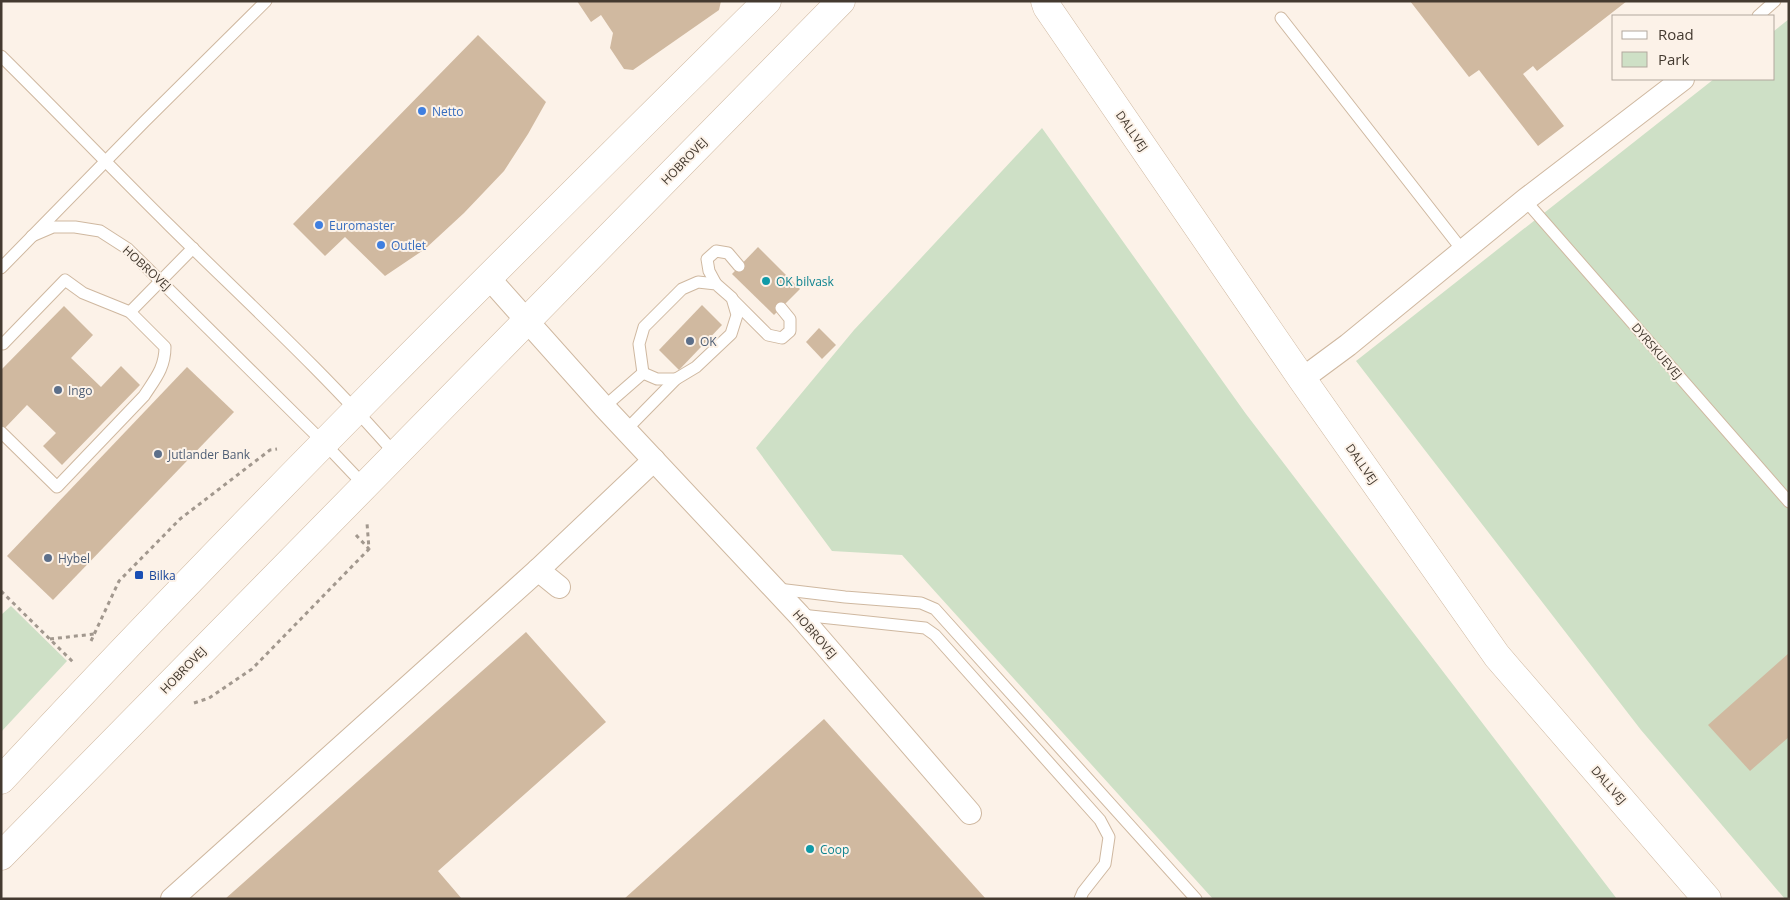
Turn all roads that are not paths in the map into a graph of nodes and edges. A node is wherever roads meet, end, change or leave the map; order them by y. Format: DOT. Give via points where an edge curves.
graph roads {
  1 [pos="266,1"];
  2 [pos="767,1"];
  3 [pos="841,1"];
  4 [pos="1775,1"];
  5 [pos="1044,3"];
  6 [pos="1759,15"];
  7 [pos="1282,18"];
  8 [pos="1,56"];
  9 [pos="1682,80"];
  10 [pos="105,162"];
  11 [pos="1525,200"];
  12 [pos="32,236"];
  13 [pos="193,248"];
  14 [pos="1463,251"];
  15 [pos="739,266"];
  16 [pos="1,268"];
  17 [pos="488,277"];
  18 [pos="162,281"];
  19 [pos="716,284"];
  20 [pos="732,298"];
  21 [pos="781,308"];
  22 [pos="130,312"];
  23 [pos="527,320"];
  24 [pos="2,344"];
  25 [pos="643,374"];
  26 [pos="1302,378"];
  27 [pos="676,379"];
  28 [pos="604,407"];
  29 [pos="356,410"];
  30 [pos="626,430"];
  31 [pos="1,432"];
  32 [pos="324,443"];
  33 [pos="396,455"];
  34 [pos="654,460"];
  35 [pos="364,485"];
  36 [pos="1789,502"];
  37 [pos="538,570"];
  38 [pos="559,587"];
  39 [pos="774,589"];
  40 [pos="799,615"];
  41 [pos="1,780"];
  42 [pos="970,813"];
  43 [pos="1,856"];
  44 [pos="172,899"];
  45 [pos="1080,899"];
  46 [pos="1196,899"];
  47 [pos="1707,899"];
  1 -- 10 [label="lane"];
  2 -- 17 [label="main road"];
  3 -- 23 [label="main road, HOBROVEJ"];
  4 -- 6 [label="lane"];
  5 -- 26 [label="main road, DALLVEJ"];
  7 -- 14 [label="lane"];
  8 -- 10 [label="lane"];
  9 -- 11 [label="street"];
  10 -- 12 [label="lane"];
  10 -- 13 [label="lane"];
  11 -- 14 [label="street"];
  11 -- 36 [label="lane, DYRSKUEVEJ"];
  12 -- 16 [label="lane"];
  12 -- 18 [label="lane, HOBROVEJ" via="53,227 100,231 128,249"];
  13 -- 18 [label="lane"];
  13 -- 29 [label="lane"];
  14 -- 26 [label="street" via="1348,346"];
  15 -- 19 [label="lane" via="728,253 716,251 707,259"];
  17 -- 23 [label="street, HOBROVEJ"];
  17 -- 29 [label="main road"];
  18 -- 22 [label="lane"];
  18 -- 32 [label="lane, HOBROVEJ"];
  19 -- 20 [label="lane"];
  19 -- 25 [label="lane" via="698,282 682,289 644,327 639,344"];
  20 -- 21 [label="lane" via="768,335 782,338 790,331 790,319"];
  20 -- 27 [label="lane" via="737,316 731,334 696,367"];
  22 -- 24 [label="lane" via="83,293 65,280"];
  22 -- 31 [label="lane" via="165,347 165,360 144,396 57,487"];
  23 -- 28 [label="street, HOBROVEJ"];
  23 -- 33 [label="main road, HOBROVEJ"];
  25 -- 27 [label="lane" via="657,379"];
  25 -- 28 [label="lane"];
  26 -- 47 [label="main road, DALLVEJ" via="1497,656"];
  27 -- 30 [label="lane"];
  28 -- 30 [label="street, HOBROVEJ"];
  29 -- 32 [label="main road"];
  29 -- 33 [label="lane"];
  30 -- 34 [label="street, HOBROVEJ"];
  32 -- 35 [label="lane, HOBROVEJ"];
  32 -- 41 [label="main road"];
  33 -- 35 [label="main road, HOBROVEJ"];
  34 -- 37 [label="street"];
  34 -- 39 [label="street, HOBROVEJ"];
  35 -- 43 [label="main road, HOBROVEJ"];
  37 -- 38 [label="street"];
  37 -- 44 [label="street"];
  39 -- 40 [label="street, HOBROVEJ"];
  39 -- 46 [label="lane" via="921,603 935,608"];
  40 -- 42 [label="street, HOBROVEJ"];
  40 -- 45 [label="lane" via="925,628 935,635 1100,820 1109,837 1105,864"];
}
